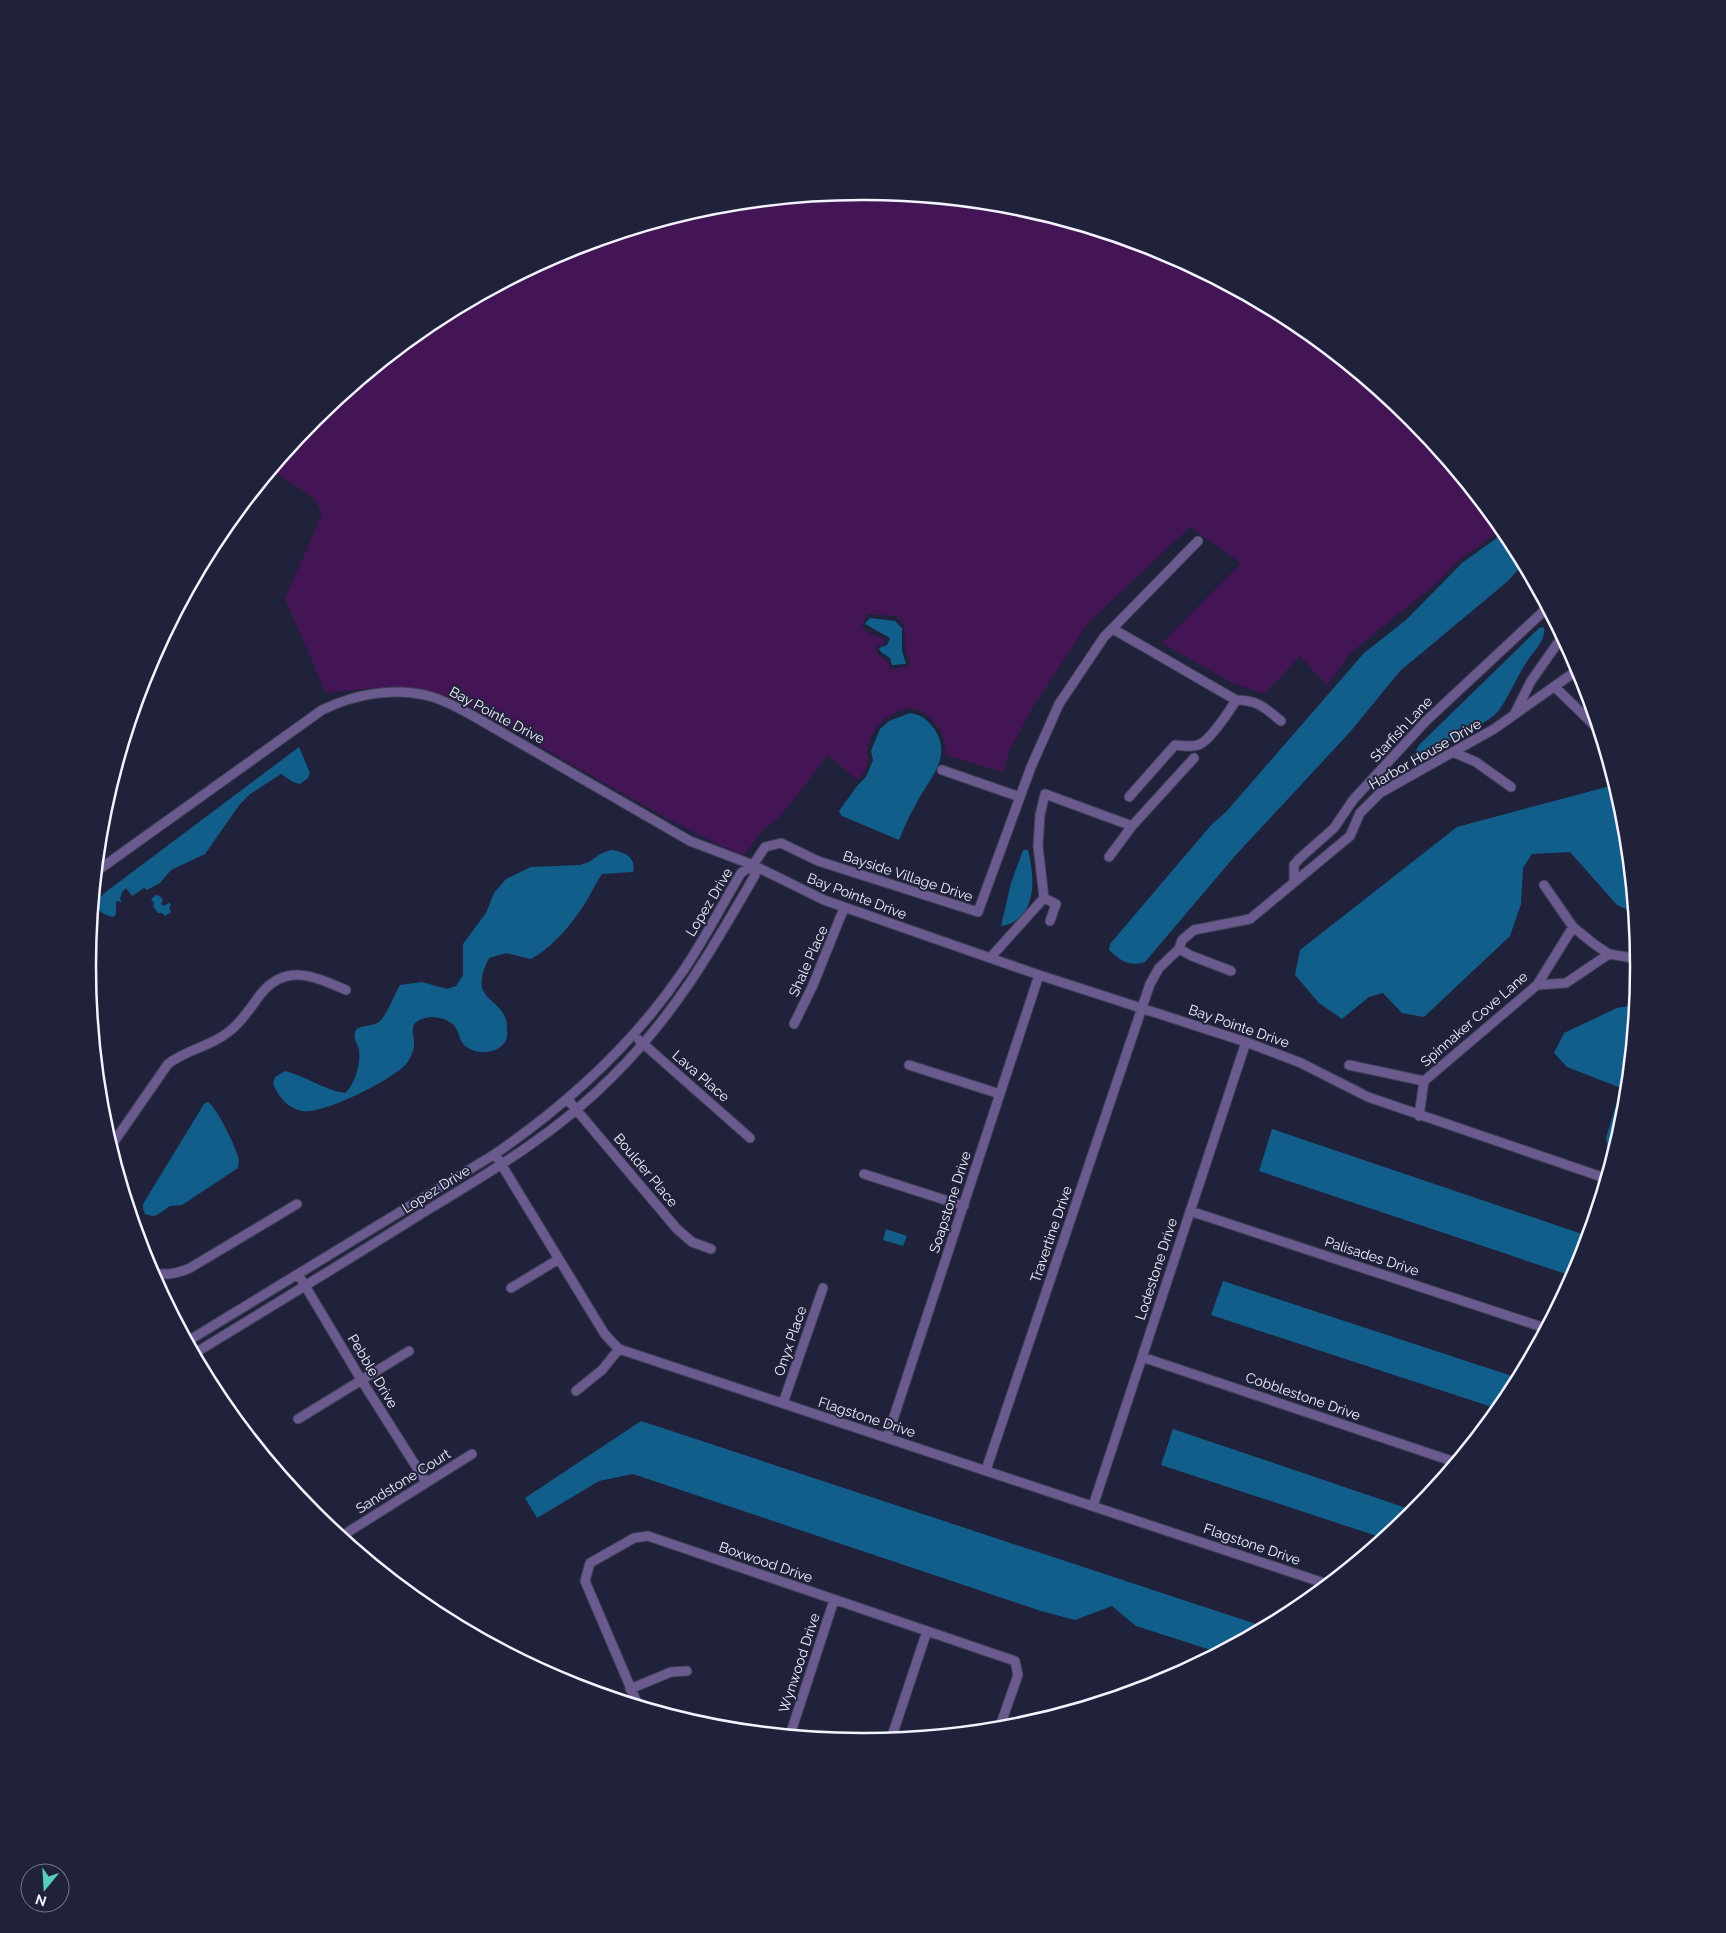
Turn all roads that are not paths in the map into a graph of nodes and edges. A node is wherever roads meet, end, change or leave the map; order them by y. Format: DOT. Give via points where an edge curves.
graph roads {
  1 [pos="1198,541"];
  2 [pos="1543,612"];
  3 [pos="1113,628"];
  4 [pos="1558,642"];
  5 [pos="1572,675"];
  6 [pos="1555,687"];
  7 [pos="1236,700"];
  8 [pos="1513,717"];
  9 [pos="1589,720"];
  10 [pos="1281,721"];
  11 [pos="1455,753"];
  12 [pos="1194,758"];
  13 [pos="942,770"];
  14 [pos="1511,787"];
  15 [pos="1020,797"];
  16 [pos="1129,797"];
  17 [pos="1132,826"];
  18 [pos="1109,857"];
  19 [pos="753,865"];
  20 [pos="103,867"];
  21 [pos="1294,881"];
  22 [pos="1544,885"];
  23 [pos="1044,898"];
  24 [pos="844,908"];
  25 [pos="1050,921"];
  26 [pos="1573,927"];
  27 [pos="1179,949"];
  28 [pos="1609,954"];
  29 [pos="990,958"];
  30 [pos="1630,958"];
  31 [pos="1231,971"];
  32 [pos="1039,975"];
  33 [pos="1537,985"];
  34 [pos="346,990"];
  35 [pos="1142,1008"];
  36 [pos="794,1024"];
  37 [pos="634,1035"];
  38 [pos="1246,1042"];
  39 [pos="644,1044"];
  40 [pos="908,1065"];
  41 [pos="1349,1065"];
  42 [pos="1424,1081"];
  43 [pos="1000,1094"];
  44 [pos="568,1100"];
  45 [pos="577,1110"];
  46 [pos="1419,1116"];
  47 [pos="750,1138"];
  48 [pos="116,1139"];
  49 [pos="495,1154"];
  50 [pos="502,1165"];
  51 [pos="864,1174"];
  52 [pos="1601,1176"];
  53 [pos="297,1204"];
  54 [pos="964,1206"];
  55 [pos="1190,1211"];
  56 [pos="711,1249"];
  57 [pos="559,1260"];
  58 [pos="161,1274"];
  59 [pos="298,1274"];
  60 [pos="305,1285"];
  61 [pos="511,1288"];
  62 [pos="823,1288"];
  63 [pos="1540,1326"];
  64 [pos="193,1339"];
  65 [pos="619,1349"];
  66 [pos="199,1350"];
  67 [pos="409,1351"];
  68 [pos="1142,1357"];
  69 [pos="362,1381"];
  70 [pos="576,1391"];
  71 [pos="783,1403"];
  72 [pos="298,1419"];
  73 [pos="887,1438"];
  74 [pos="472,1454"];
  75 [pos="1449,1460"];
  76 [pos="986,1470"];
  77 [pos="426,1482"];
  78 [pos="1093,1506"];
  79 [pos="348,1532"];
  80 [pos="1320,1582"];
  81 [pos="834,1600"];
  82 [pos="927,1631"];
  83 [pos="687,1671"];
  84 [pos="630,1689"];
  85 [pos="635,1698"];
  86 [pos="1002,1721"];
  87 [pos="792,1730"];
  88 [pos="893,1732"];
  1 -- 3 [label="street, Bayside Village Drive"];
  2 -- 21 [label="street, Starfish Lane" via="1426,721 1353,800 1334,828 1294,865"];
  3 -- 7 [label="street"];
  3 -- 15 [label="street, Bayside Village Drive" via="1059,704"];
  4 -- 8 [label="street" via="1531,681"];
  5 -- 6 [label="street, Harbor House Drive"];
  6 -- 8 [label="street, Harbor House Drive"];
  6 -- 9 [label="street"];
  7 -- 10 [label="street" via="1250,700"];
  7 -- 16 [label="street" via="1202,743 1175,745"];
  8 -- 11 [label="street, Harbor House Drive"];
  11 -- 14 [label="street" via="1476,762"];
  11 -- 21 [label="street, Harbor House Drive" via="1380,793 1360,812 1350,836"];
  12 -- 17 [label="street"];
  13 -- 15 [label="street"];
  15 -- 19 [label="street, Bayside Village Drive" via="978,912 818,861 781,843 765,847"];
  17 -- 18 [label="street"];
  17 -- 23 [label="street" via="1045,794 1038,846"];
  19 -- 20 [label="street, Bay Pointe Drive" via="690,841 453,705 429,696 392,692 348,699 322,710"];
  19 -- 24 [label="street, Bay Pointe Drive"];
  19 -- 37 [label="street, Lopez Drive" via="741,873 685,968"];
  19 -- 39 [label="street, Lopez Drive" via="756,875 707,959"];
  21 -- 27 [label="street, Harbor House Drive" via="1250,919 1194,930 1182,940"];
  22 -- 26 [label="street"];
  23 -- 25 [label="street" via="1056,904"];
  23 -- 29 [label="street"];
  24 -- 29 [label="street, Bay Pointe Drive"];
  24 -- 36 [label="street, Shale Place"];
  26 -- 28 [label="street"];
  26 -- 33 [label="street, Spinnaker Cove Lane"];
  27 -- 31 [label="street"];
  27 -- 35 [label="street, Harbor House Drive" via="1159,968"];
  28 -- 30 [label="street"];
  28 -- 33 [label="street" via="1566,983"];
  29 -- 32 [label="street, Bay Pointe Drive"];
  32 -- 35 [label="street, Bay Pointe Drive"];
  32 -- 43 [label="street, Soapstone Drive"];
  33 -- 42 [label="street, Spinnaker Cove Lane"];
  34 -- 48 [label="street" via="310,976 287,975 277,979 231,1030 168,1064"];
  35 -- 38 [label="street, Bay Pointe Drive"];
  35 -- 76 [label="street, Travertine Drive"];
  37 -- 39 [label="street, Lava Place"];
  37 -- 44 [label="street, Lopez Drive"];
  38 -- 46 [label="street, Bay Pointe Drive" via="1301,1062 1368,1097"];
  38 -- 55 [label="street, Lodestone Drive"];
  39 -- 45 [label="street, Lopez Drive"];
  39 -- 47 [label="street, Lava Place"];
  40 -- 43 [label="street"];
  41 -- 42 [label="street, Spinnaker Cove Lane"];
  42 -- 46 [label="street, Spinnaker Cove Lane"];
  43 -- 54 [label="street, Soapstone Drive"];
  44 -- 45 [label="street, Boulder Place"];
  44 -- 49 [label="street, Lopez Drive"];
  45 -- 50 [label="street, Lopez Drive"];
  45 -- 56 [label="street, Boulder Place" via="684,1236"];
  46 -- 52 [label="street, Bay Pointe Drive"];
  49 -- 50 [label="street"];
  49 -- 59 [label="street, Lopez Drive"];
  50 -- 57 [label="street"];
  50 -- 60 [label="street, Lopez Drive"];
  51 -- 54 [label="street"];
  53 -- 58 [label="street" via="190,1268 175,1274"];
  54 -- 73 [label="street, Soapstone Drive"];
  55 -- 63 [label="street, Palisades Drive"];
  55 -- 68 [label="street, Lodestone Drive"];
  57 -- 61 [label="street"];
  57 -- 65 [label="street" via="607,1337"];
  59 -- 60 [label="street, Pebble Drive"];
  59 -- 64 [label="street, Lopez Drive"];
  60 -- 66 [label="street, Lopez Drive"];
  60 -- 69 [label="street, Pebble Drive"];
  62 -- 71 [label="street, Onyx Place"];
  65 -- 70 [label="street" via="602,1370"];
  65 -- 71 [label="street, Flagstone Drive"];
  67 -- 69 [label="street"];
  68 -- 75 [label="street, Cobblestone Drive"];
  68 -- 78 [label="street, Lodestone Drive"];
  69 -- 72 [label="street"];
  69 -- 77 [label="street, Pebble Drive"];
  71 -- 73 [label="street, Flagstone Drive"];
  73 -- 76 [label="street, Flagstone Drive"];
  74 -- 77 [label="street, Sandstone Court"];
  76 -- 78 [label="street, Flagstone Drive"];
  77 -- 79 [label="street, Sandstone Court"];
  78 -- 80 [label="street, Flagstone Drive"];
  81 -- 82 [label="street, Boxwood Drive"];
  81 -- 84 [label="street, Boxwood Drive" via="648,1536 634,1538 590,1564 585,1581"];
  81 -- 87 [label="street, Wynwood Drive"];
  82 -- 86 [label="street, Boxwood Drive" via="1015,1661 1018,1675"];
  82 -- 88 [label="street"];
  83 -- 84 [label="street" via="670,1672"];
  84 -- 85 [label="street, Boxwood Drive"];
}
